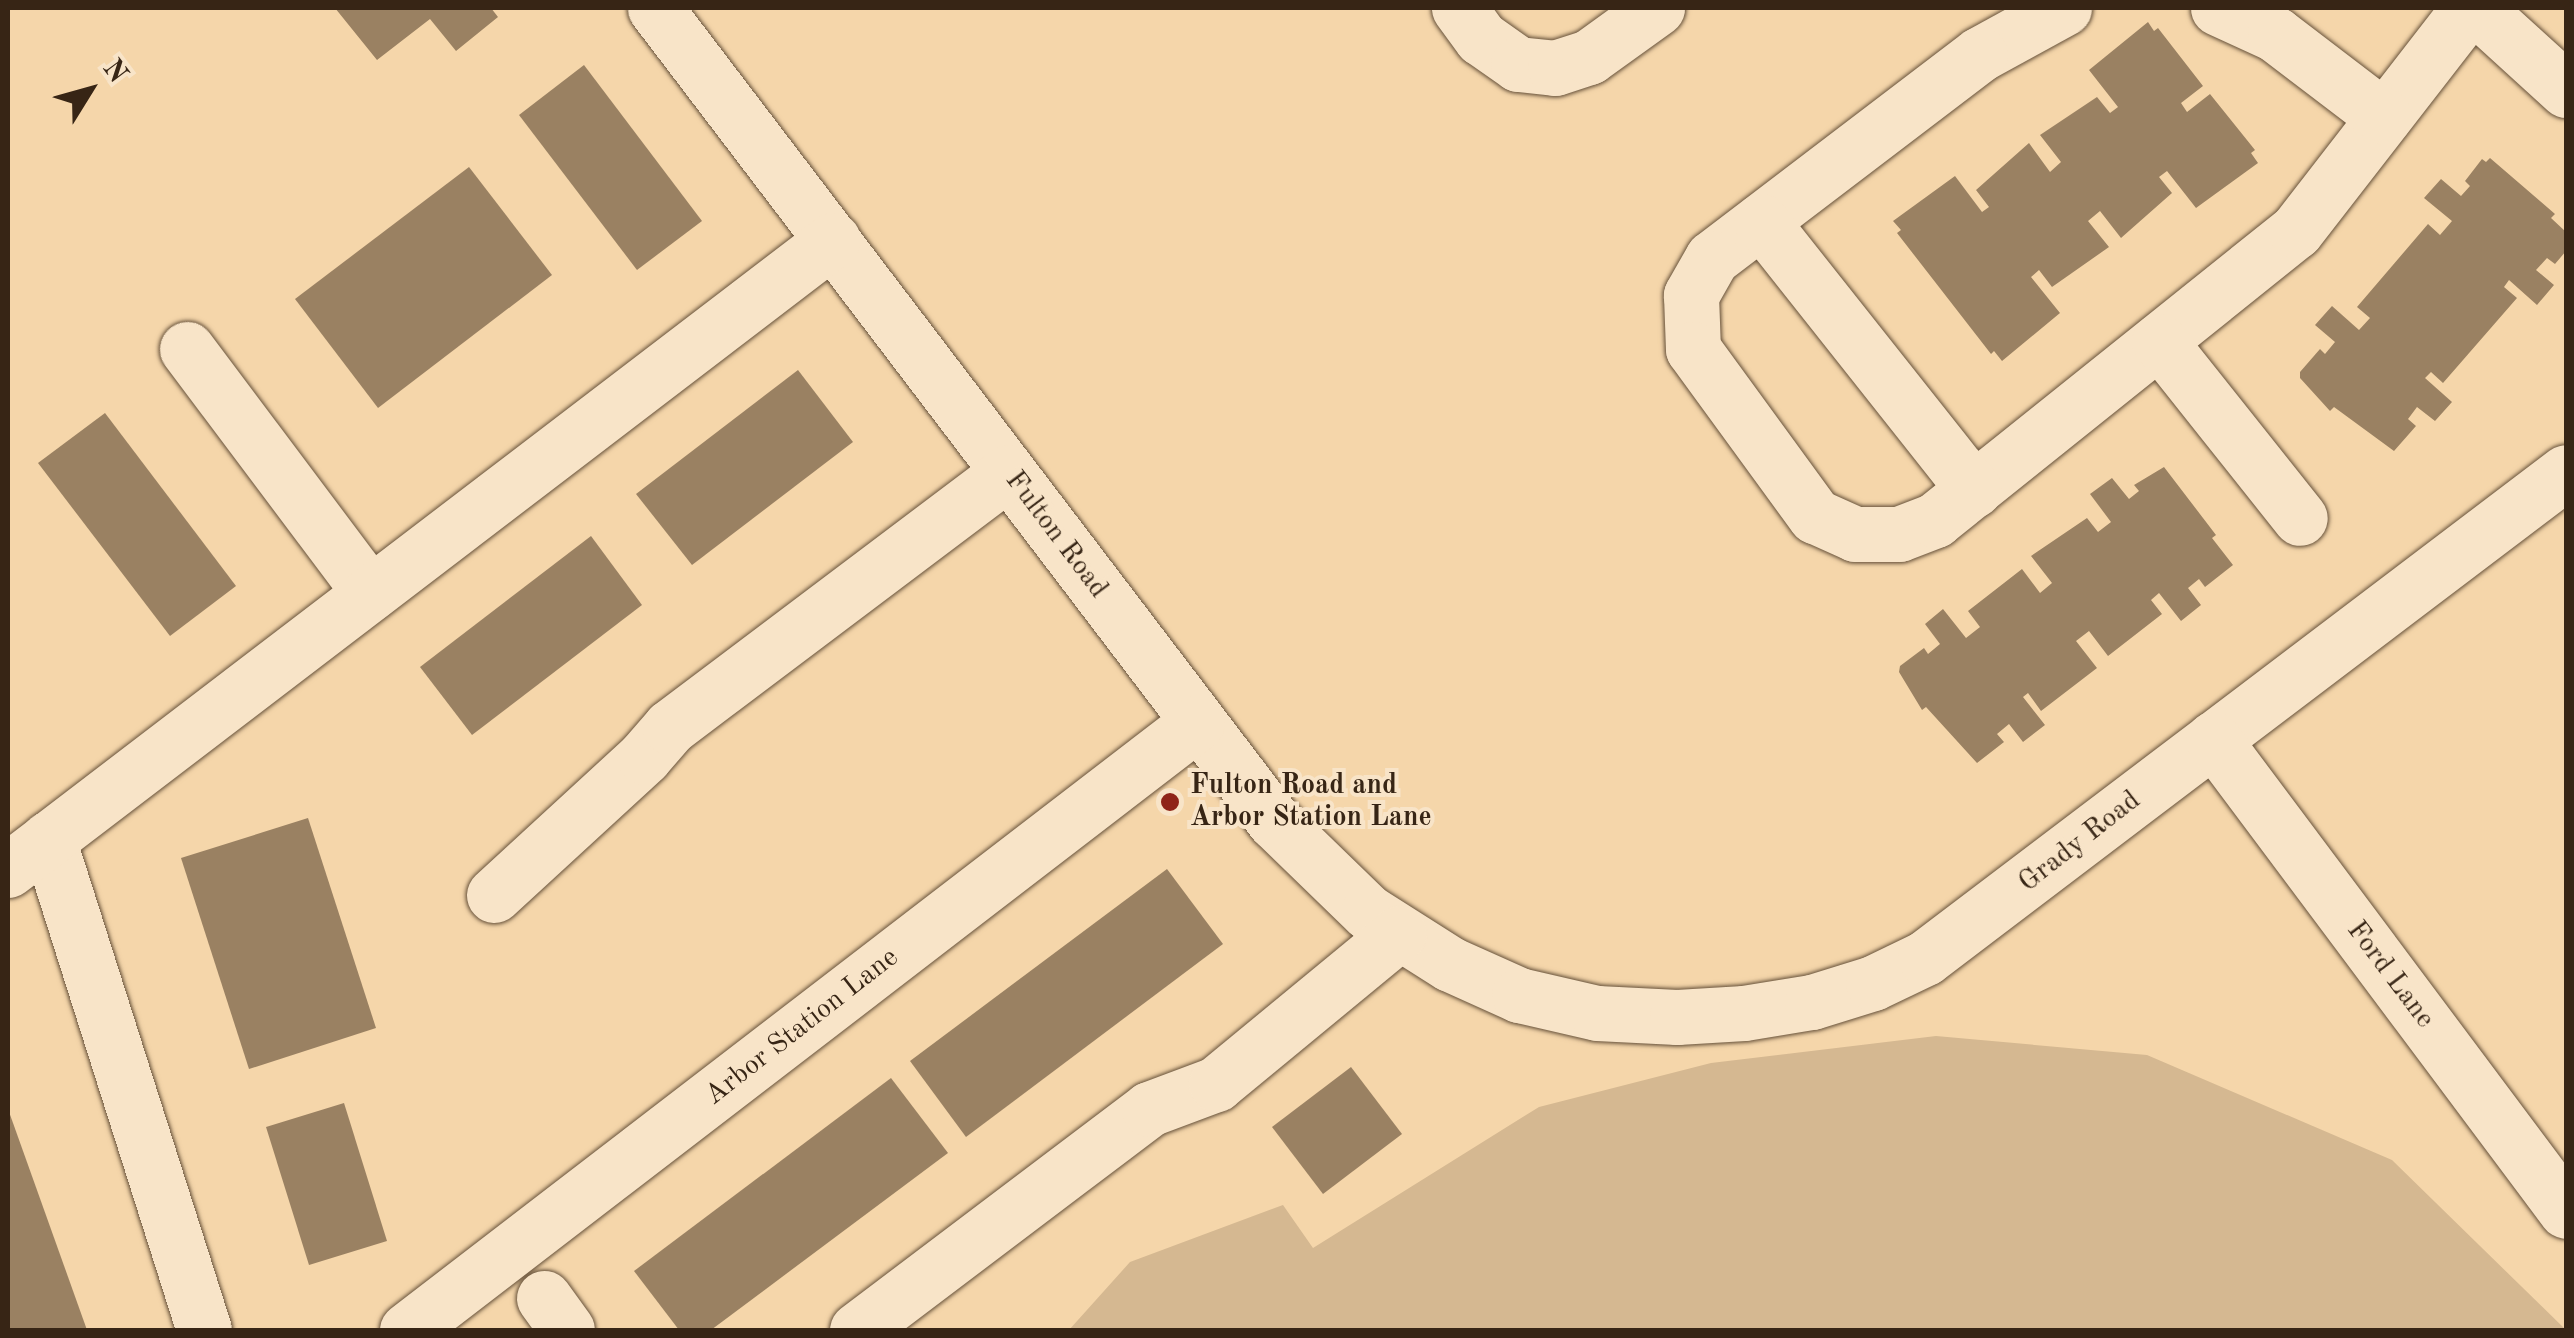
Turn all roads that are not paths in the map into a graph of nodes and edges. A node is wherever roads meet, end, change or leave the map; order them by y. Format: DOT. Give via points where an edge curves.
graph roads {
  1 [pos="656,8"];
  2 [pos="1459,8"];
  3 [pos="1657,8"];
  4 [pos="2064,8"];
  5 [pos="2218,8"];
  6 [pos="2473,8"];
  7 [pos="2560,72"];
  8 [pos="2384,117"];
  9 [pos="1761,220"];
  10 [pos="833,240"];
  11 [pos="2160,341"];
  12 [pos="187,349"];
  13 [pos="1008,472"];
  14 [pos="2566,472"];
  15 [pos="1974,490"];
  16 [pos="2300,518"];
  17 [pos="370,593"];
  18 [pos="1197,722"];
  19 [pos="2213,739"];
  20 [pos="28,854"];
  21 [pos="494,895"];
  22 [pos="1400,933"];
  23 [pos="1518,995"];
  24 [pos="2566,1211"];
  25 [pos="204,1330"];
  26 [pos="407,1330"];
  27 [pos="858,1330"];
  1 -- 10 [label="street, Fulton Road"];
  2 -- 3 [label="street" via="1482,38 1518,64 1555,68 1589,58"];
  4 -- 9 [label="street" via="1980,54"];
  5 -- 8 [label="street" via="2275,34"];
  6 -- 7 [label="street"];
  6 -- 8 [label="street"];
  8 -- 11 [label="street" via="2296,231"];
  9 -- 15 [label="street"];
  9 -- 15 [label="street" via="1712,258 1691,295 1693,349 1815,516 1856,534 1899,534 1935,520"];
  10 -- 13 [label="street, Fulton Road"];
  10 -- 17 [label="street"];
  11 -- 15 [label="street"];
  11 -- 16 [label="street"];
  12 -- 17 [label="street"];
  13 -- 18 [label="street, Fulton Road"];
  13 -- 21 [label="street" via="670,727"];
  14 -- 19 [label="street, Grady Road"];
  17 -- 20 [label="street"];
  18 -- 22 [label="street, Fulton Road" via="1323,873"];
  18 -- 26 [label="street, Arbor Station Lane"];
  19 -- 23 [label="street, Grady Road" via="1980,920 1873,983 1744,1014 1677,1017 1597,1013"];
  19 -- 24 [label="street, Ford Lane"];
  20 -- 25 [label="street"];
  22 -- 23 [label="street, Fulton Road"];
  22 -- 27 [label="street" via="1216,1084 1149,1109"];
}
